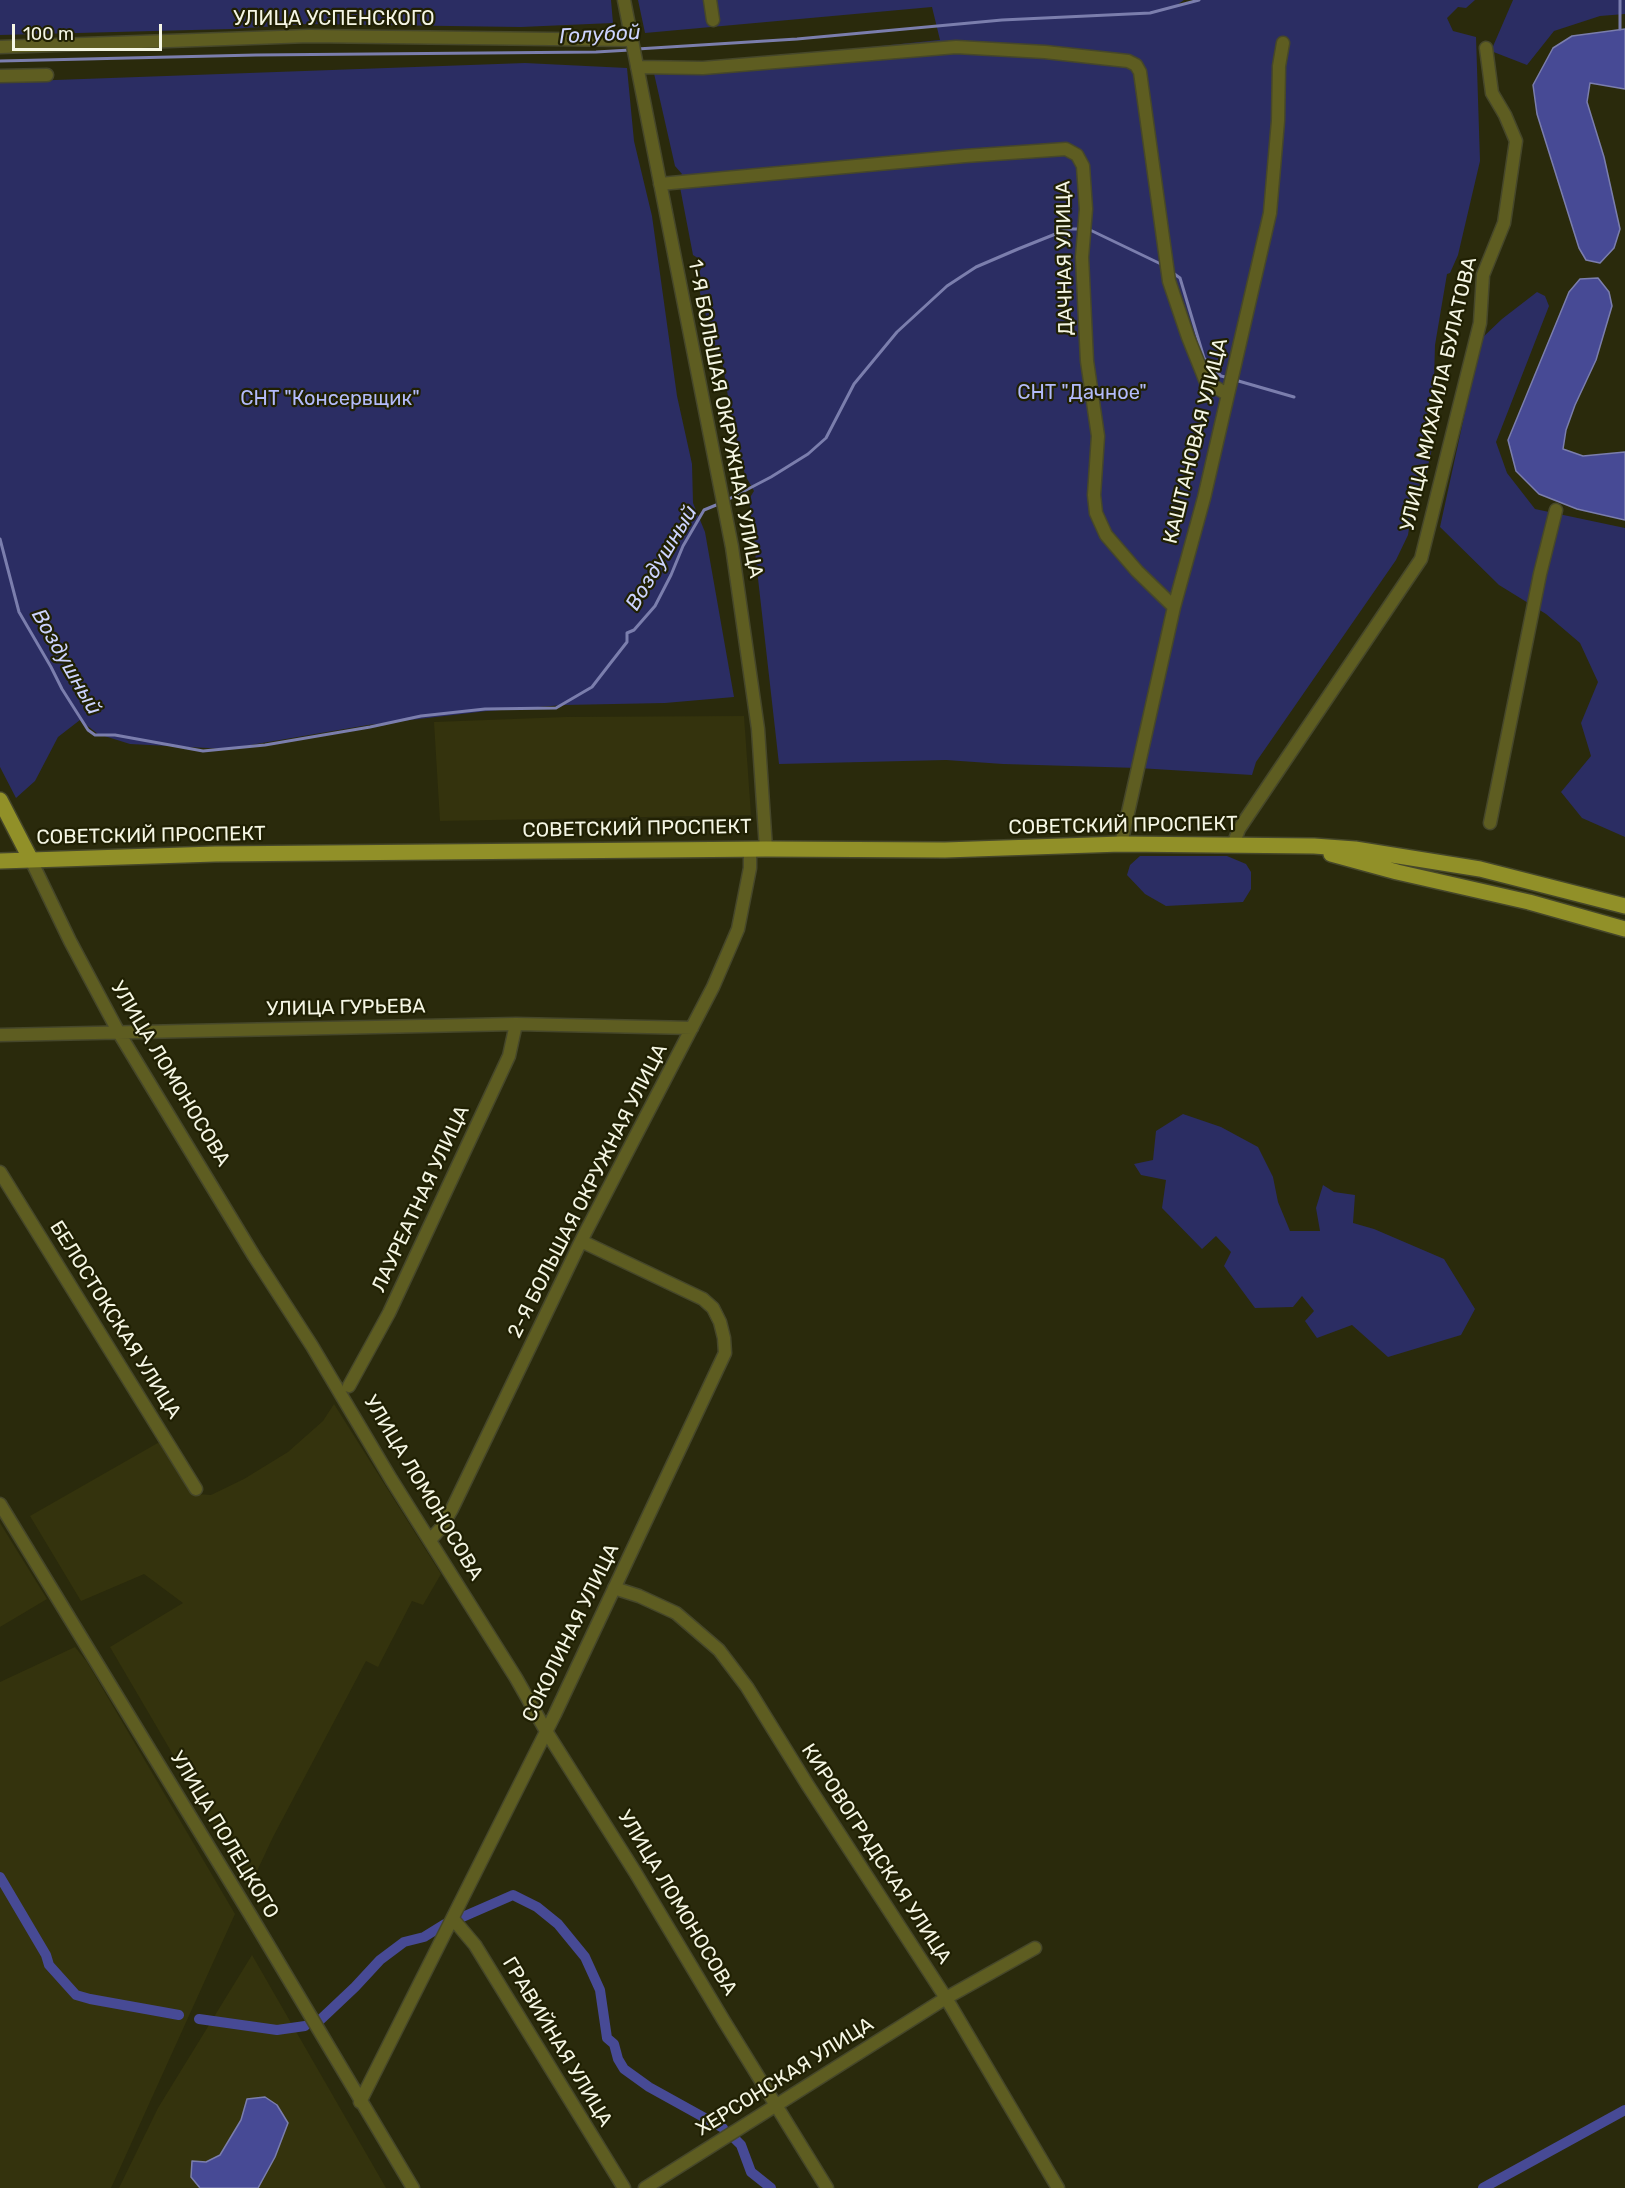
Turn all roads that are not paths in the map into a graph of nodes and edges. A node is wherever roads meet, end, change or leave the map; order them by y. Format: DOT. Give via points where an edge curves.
graph roads {
  1 [pos="624,0"];
  2 [pos="710,0"];
  3 [pos="713,20"];
  4 [pos="632,40"];
  5 [pos="1283,42"];
  6 [pos="0,47"];
  7 [pos="1486,48"];
  8 [pos="636,63"];
  9 [pos="47,75"];
  10 [pos="0,76"];
  11 [pos="660,184"];
  12 [pos="1227,394"];
  13 [pos="1556,510"];
  14 [pos="1174,607"];
  15 [pos="0,801"];
  16 [pos="1490,823"];
  17 [pos="1121,844"];
  18 [pos="1233,844"];
  19 [pos="1275,845"];
  20 [pos="750,849"];
  21 [pos="766,849"];
  22 [pos="31,860"];
  23 [pos="0,861"];
  24 [pos="1625,903"];
  25 [pos="1625,929"];
  26 [pos="516,1024"];
  27 [pos="692,1028"];
  28 [pos="119,1033"];
  29 [pos="0,1035"];
  30 [pos="0,1172"];
  31 [pos="581,1241"];
  32 [pos="349,1386"];
  33 [pos="196,1489"];
  34 [pos="0,1504"];
  35 [pos="430,1540"];
  36 [pos="614,1588"];
  37 [pos="546,1731"];
  38 [pos="453,1919"];
  39 [pos="1035,1948"];
  40 [pos="946,1998"];
  41 [pos="360,2102"];
  42 [pos="777,2105"];
  43 [pos="413,2188"];
  44 [pos="624,2188"];
  45 [pos="645,2188"];
  46 [pos="827,2188"];
  47 [pos="1058,2188"];
  1 -- 4 [label="street, 1-Я БОЛЬШАЯ ОКРУЖНАЯ УЛИЦА"];
  2 -- 3 [label="street"];
  4 -- 6 [label="street, УЛИЦА УСПЕНСКОГО" via="309,36"];
  4 -- 8 [label="street, 1-Я БОЛЬШАЯ ОКРУЖНАЯ УЛИЦА"];
  5 -- 12 [label="street, КАШТАНОВАЯ УЛИЦА" via="1270,213"];
  7 -- 18 [label="street, УЛИЦА МИХАИЛА БУЛАТОВА" via="1492,93 1516,141 1504,223 1483,275 1480,323 1420,559 1239,829"];
  8 -- 11 [label="street, 1-Я БОЛЬШАЯ ОКРУЖНАЯ УЛИЦА"];
  8 -- 12 [label="street" via="703,68 956,46 1136,64 1169,282 1206,382"];
  9 -- 10 [label="street"];
  11 -- 14 [label="street, ДАЧНАЯ УЛИЦА" via="965,156 1066,149 1077,155 1083,166 1086,209 1082,256 1087,361 1098,436 1096,513 1106,535"];
  11 -- 21 [label="street, 1-Я БОЛЬШАЯ ОКРУЖНАЯ УЛИЦА" via="744,619 758,729"];
  12 -- 14 [label="street, КАШТАНОВАЯ УЛИЦА"];
  13 -- 16 [label="street"];
  14 -- 17 [label="street, КАШТАНОВАЯ УЛИЦА"];
  15 -- 22 [label="main road, УЛИЦА ЛОМОНОСОВА"];
  17 -- 18 [label="main road, СОВЕТСКИЙ ПРОСПЕКТ"];
  17 -- 21 [label="main road, СОВЕТСКИЙ ПРОСПЕКТ" via="945,850"];
  18 -- 19 [label="main road, СОВЕТСКИЙ ПРОСПЕКТ"];
  19 -- 24 [label="main road, СОВЕТСКИЙ ПРОСПЕКТ" via="1355,849 1443,862"];
  19 -- 25 [label="main road, СОВЕТСКИЙ ПРОСПЕКТ" via="1323,852"];
  20 -- 21 [label="main road, СОВЕТСКИЙ ПРОСПЕКТ"];
  20 -- 22 [label="main road, СОВЕТСКИЙ ПРОСПЕКТ" via="215,854"];
  20 -- 27 [label="street, 2-Я БОЛЬШАЯ ОКРУЖНАЯ УЛИЦА" via="738,929"];
  22 -- 23 [label="main road, СОВЕТСКИЙ ПРОСПЕКТ"];
  22 -- 28 [label="street, УЛИЦА ЛОМОНОСОВА"];
  26 -- 27 [label="street, УЛИЦА ГУРЬЕВА"];
  26 -- 28 [label="street, УЛИЦА ГУРЬЕВА"];
  26 -- 32 [label="street, ЛАУРЕАТНАЯ УЛИЦА" via="504,1067 389,1313"];
  27 -- 31 [label="street, 2-Я БОЛЬШАЯ ОКРУЖНАЯ УЛИЦА"];
  28 -- 29 [label="street, УЛИЦА ГУРЬЕВА"];
  28 -- 35 [label="street, УЛИЦА ЛОМОНОСОВА"];
  30 -- 33 [label="street, БЕЛОСТОКСКАЯ УЛИЦА"];
  31 -- 35 [label="street, 2-Я БОЛЬШАЯ ОКРУЖНАЯ УЛИЦА" via="452,1509"];
  31 -- 36 [label="street, СОКОЛИНАЯ УЛИЦА" via="703,1299 713,1308 724,1338 725,1353"];
  34 -- 41 [label="street, УЛИЦА ПОЛЕЦКОГО"];
  35 -- 37 [label="street, УЛИЦА ЛОМОНОСОВА"];
  36 -- 37 [label="street, СОКОЛИНАЯ УЛИЦА"];
  36 -- 40 [label="street, КИРОВОГРАДСКАЯ УЛИЦА" via="676,1613 719,1650 747,1687"];
  37 -- 38 [label="street, СОКОЛИНАЯ УЛИЦА"];
  37 -- 42 [label="street, УЛИЦА ЛОМОНОСОВА"];
  38 -- 41 [label="street, СОКОЛИНАЯ УЛИЦА"];
  38 -- 44 [label="street, ГРАВИЙНАЯ УЛИЦА" via="475,1946"];
  39 -- 40 [label="street, ХЕРСОНСКАЯ УЛИЦА"];
  40 -- 42 [label="street, ХЕРСОНСКАЯ УЛИЦА"];
  40 -- 47 [label="street, КИРОВОГРАДСКАЯ УЛИЦА"];
  41 -- 43 [label="street, УЛИЦА ПОЛЕЦКОГО"];
  42 -- 45 [label="street, ХЕРСОНСКАЯ УЛИЦА"];
  42 -- 46 [label="street, УЛИЦА ЛОМОНОСОВА"];
}
